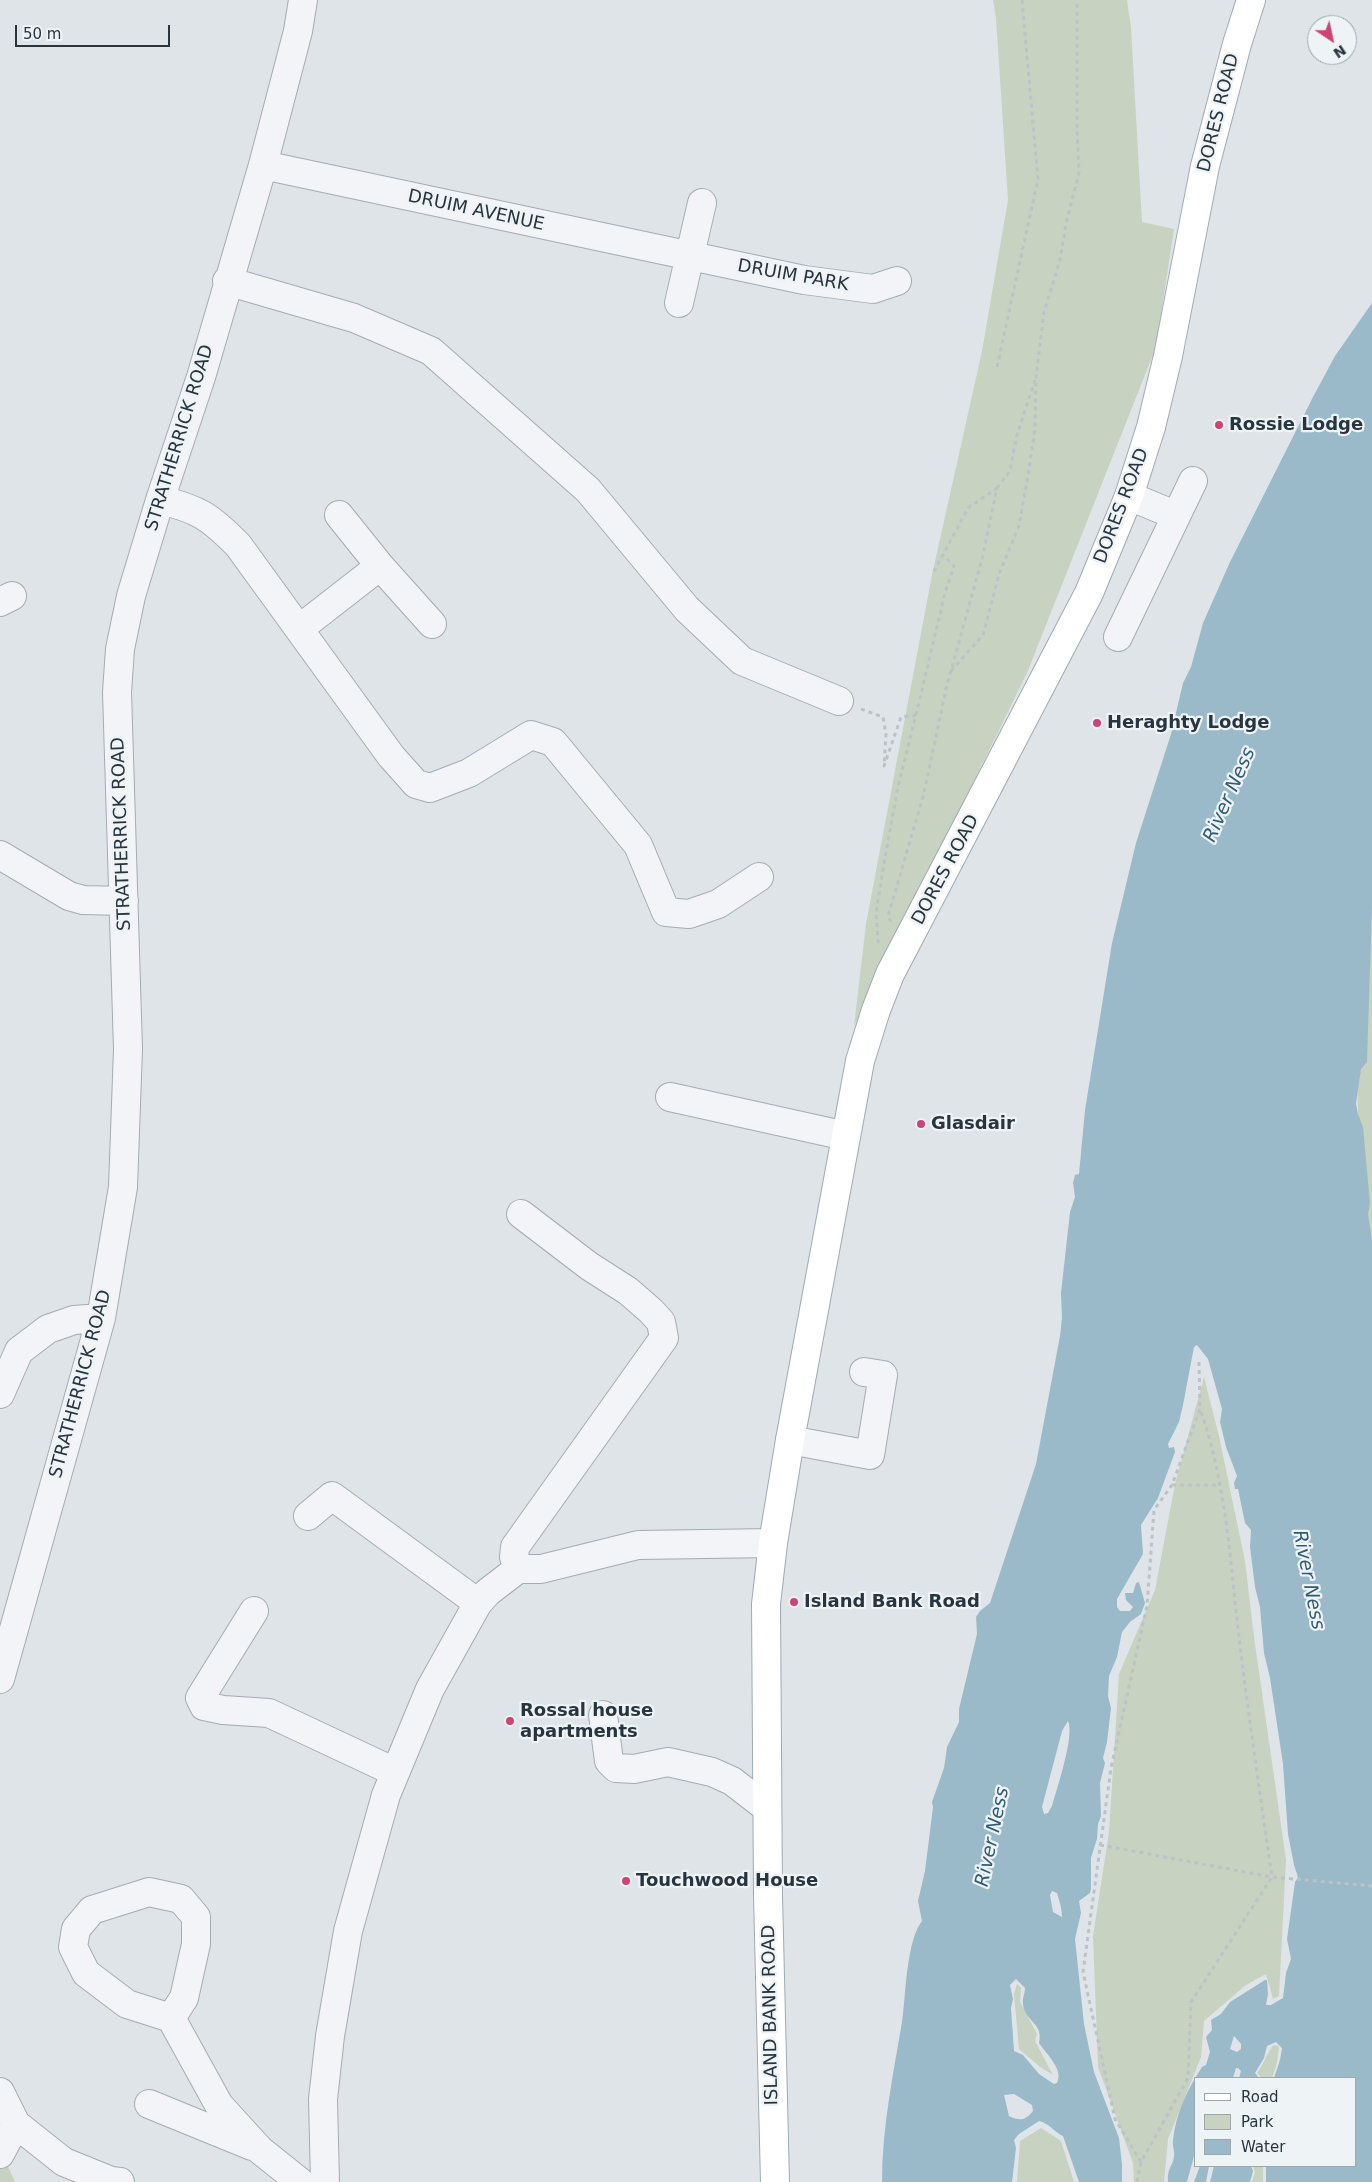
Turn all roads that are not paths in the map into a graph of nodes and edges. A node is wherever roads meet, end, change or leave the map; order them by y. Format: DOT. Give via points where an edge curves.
graph roads {
  1 [pos="303,0"];
  2 [pos="1251,0"];
  3 [pos="263,165"];
  4 [pos="702,203"];
  5 [pos="690,256"];
  6 [pos="227,281"];
  7 [pos="897,281"];
  8 [pos="679,304"];
  9 [pos="1193,481"];
  10 [pos="1129,496"];
  11 [pos="160,500"];
  12 [pos="339,515"];
  13 [pos="1175,515"];
  14 [pos="380,566"];
  15 [pos="432,624"];
  16 [pos="299,629"];
  17 [pos="1118,637"];
  18 [pos="839,701"];
  19 [pos="0,855"];
  20 [pos="759,876"];
  21 [pos="124,901"];
  22 [pos="898,961"];
  23 [pos="670,1097"];
  24 [pos="846,1136"];
  25 [pos="522,1214"];
  26 [pos="101,1318"];
  27 [pos="864,1372"];
  28 [pos="0,1394"];
  29 [pos="790,1440"];
  30 [pos="308,1516"];
  31 [pos="773,1542"];
  32 [pos="518,1569"];
  33 [pos="478,1604"];
  34 [pos="254,1611"];
  35 [pos="0,1678"];
  36 [pos="603,1715"];
  37 [pos="395,1772"];
  38 [pos="767,1808"];
  39 [pos="171,2018"];
  40 [pos="0,2092"];
  41 [pos="149,2104"];
  42 [pos="16,2124"];
  43 [pos="260,2150"];
  44 [pos="0,2154"];
  45 [pos="120,2182"];
  46 [pos="300,2182"];
  47 [pos="325,2182"];
  48 [pos="774,2182"];
  1 -- 3 [label="street, STRATHERRICK ROAD"];
  2 -- 10 [label="main road, DORES ROAD" via="1205,166 1166,365"];
  3 -- 5 [label="street, DRUIM AVENUE"];
  3 -- 6 [label="street, STRATHERRICK ROAD"];
  4 -- 5 [label="street"];
  5 -- 7 [label="street, DRUIM PARK" via="804,280 873,289"];
  5 -- 8 [label="street"];
  6 -- 11 [label="street, STRATHERRICK ROAD"];
  6 -- 18 [label="street" via="354,318 431,351 588,490 687,609 742,661"];
  9 -- 13 [label="street"];
  10 -- 13 [label="street"];
  10 -- 22 [label="main road, DORES ROAD" via="1089,593"];
  11 -- 16 [label="street" via="200,512 216,523 238,545"];
  11 -- 21 [label="street, STRATHERRICK ROAD" via="131,596 120,649 117,692"];
  12 -- 14 [label="street"];
  13 -- 17 [label="street"];
  14 -- 15 [label="street"];
  14 -- 16 [label="street"];
  16 -- 20 [label="street" via="390,756 416,784 430,788 469,773 531,735 554,742 638,844 666,912 689,914 718,904"];
  19 -- 21 [label="street" via="69,896 83,900"];
  21 -- 26 [label="street, STRATHERRICK ROAD" via="128,1050 123,1186"];
  22 -- 24 [label="main road, ISLAND BANK ROAD" via="876,1010 860,1061"];
  23 -- 24 [label="street"];
  24 -- 29 [label="main road, ISLAND BANK ROAD"];
  25 -- 32 [label="street" via="628,1291 661,1322 664,1338 515,1548"];
  26 -- 28 [label="street" via="74,1320 48,1329 20,1351"];
  26 -- 35 [label="street, STRATHERRICK ROAD"];
  27 -- 29 [label="street" via="882,1375 870,1455"];
  29 -- 31 [label="main road, ISLAND BANK ROAD"];
  30 -- 33 [label="street" via="332,1496"];
  31 -- 32 [label="street" via="638,1545 541,1569"];
  31 -- 38 [label="main road, ISLAND BANK ROAD" via="766,1604"];
  32 -- 33 [label="street"];
  33 -- 37 [label="street" via="430,1689"];
  34 -- 37 [label="street" via="200,1698 204,1706 269,1713"];
  36 -- 38 [label="street" via="609,1761 616,1768 634,1769 668,1762 712,1772 732,1781"];
  37 -- 47 [label="street" via="348,1931 330,2036 324,2099"];
  38 -- 48 [label="main road, ISLAND BANK ROAD"];
  39 -- 39 [label="street" via="127,2004 86,1973 73,1947 76,1929 92,1910 149,1892 181,1899 196,1917 196,1944 184,1998"];
  39 -- 43 [label="street" via="219,2104"];
  40 -- 42 [label="street"];
  41 -- 43 [label="street"];
  42 -- 44 [label="street"];
  42 -- 45 [label="street" via="64,2162"];
  43 -- 46 [label="street"];
}
